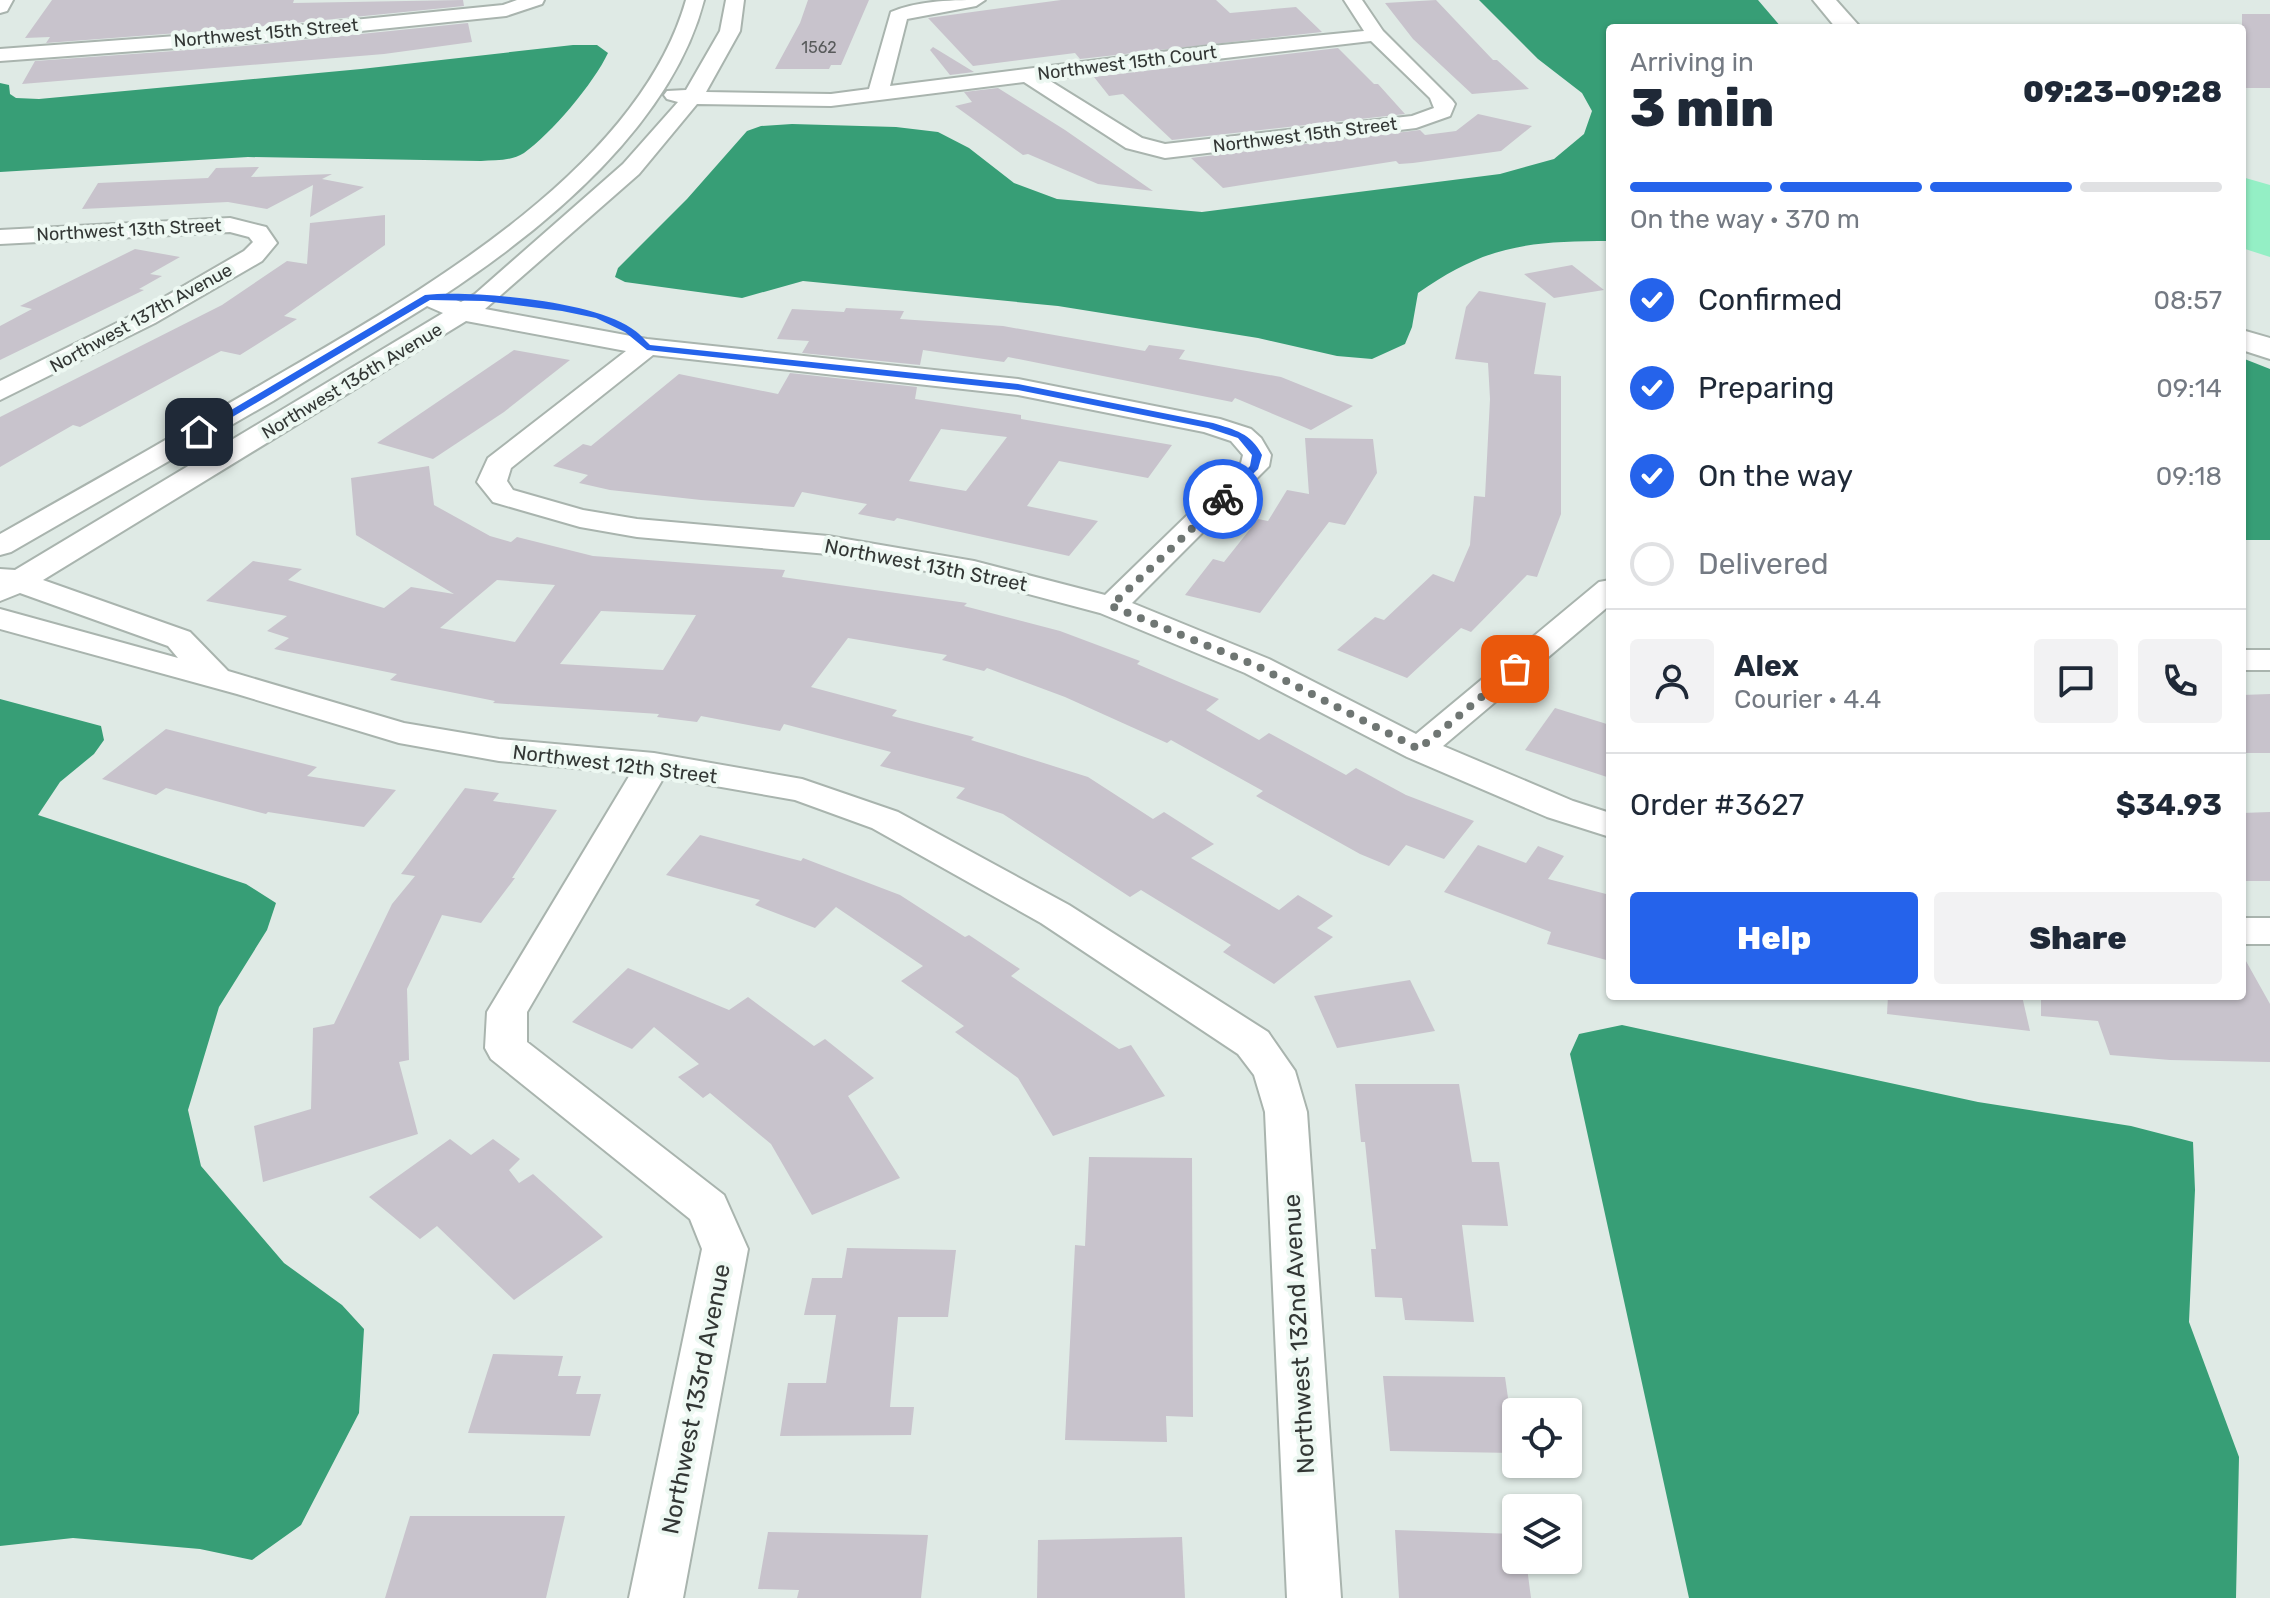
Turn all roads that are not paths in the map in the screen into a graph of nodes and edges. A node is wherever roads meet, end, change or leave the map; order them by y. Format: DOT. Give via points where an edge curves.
graph roads {
  1 [pos="4,0"];
  2 [pos="695,0"];
  3 [pos="735,0"];
  4 [pos="976,0"];
  5 [pos="1353,0"];
  6 [pos="1824,0"];
  7 [pos="534,2"];
  8 [pos="0,7"];
  9 [pos="1845,24"];
  10 [pos="1376,35"];
  11 [pos="0,55"];
  12 [pos="1028,75"];
  13 [pos="656,91"];
  14 [pos="695,93"];
  15 [pos="878,93"];
  16 [pos="258,232"];
  17 [pos="0,237"];
  18 [pos="428,297"];
  19 [pos="474,306"];
  20 [pos="2246,319"];
  21 [pos="2270,328"];
  22 [pos="2246,340"];
  23 [pos="647,347"];
  24 [pos="2270,349"];
  25 [pos="0,392"];
  26 [pos="0,546"];
  27 [pos="6,583"];
  28 [pos="1606,592"];
  29 [pos="1111,606"];
  30 [pos="0,619"];
  31 [pos="2246,660"];
  32 [pos="2270,660"];
  33 [pos="218,681"];
  34 [pos="1419,749"];
  35 [pos="654,764"];
  36 [pos="1606,824"];
  37 [pos="2246,931"];
  38 [pos="2270,931"];
  39 [pos="1274,1071"];
  40 [pos="656,1598"];
  41 [pos="1314,1598"];
  1 -- 8 [label="street"];
  2 -- 13 [label="street, Northwest 136th Avenue" via="688,31"];
  3 -- 14 [label="street, Northwest 136th Avenue" via="730,31"];
  4 -- 15 [label="street" via="908,11 894,22"];
  5 -- 10 [label="street"];
  6 -- 9 [label="street"];
  7 -- 11 [label="street, Northwest 15th Street" via="506,10 275,34"];
  10 -- 12 [label="street, Northwest 15th Court"];
  10 -- 12 [label="street, Northwest 15th Street" via="1437,94 1445,104 1443,112 1416,122 1165,151 1134,143"];
  12 -- 15 [label="street, Northwest 15th Court"];
  13 -- 14 [label="street, Northwest 15th Court"];
  13 -- 18 [label="street, Northwest 136th Avenue" via="589,169 525,226"];
  14 -- 15 [label="street, Northwest 15th Court" via="831,100"];
  14 -- 19 [label="street, Northwest 136th Avenue" via="631,169"];
  16 -- 17 [label="street, Northwest 13th Street" via="230,225"];
  16 -- 25 [label="street, Northwest 137th Avenue" via="265,243 253,256"];
  18 -- 19 [label="street"];
  18 -- 26 [label="street, Northwest 136th Avenue"];
  19 -- 23 [label="street"];
  19 -- 27 [label="street, Northwest 136th Avenue"];
  20 -- 21 [label="street"];
  22 -- 24 [label="street"];
  23 -- 29 [label="street" via="1018,387 1241,435 1257,455 1255,466"];
  23 -- 29 [label="street, Northwest 13th Street" via="498,464 492,482 503,496 637,528 843,548 974,570"];
  27 -- 33 [label="street" via="179,639"];
  28 -- 34 [label="street"];
  29 -- 34 [label="street, Northwest 13th Street" via="1257,666"];
  30 -- 33 [label="street, Northwest 12th Street"];
  31 -- 32 [label="street"];
  33 -- 35 [label="street, Northwest 12th Street" via="399,733 499,750"];
  34 -- 36 [label="street, Northwest 13th Street"];
  35 -- 39 [label="street, Northwest 12th Street" via="802,790 885,820 1082,931 1253,1043"];
  35 -- 40 [label="street, Northwest 133rd Avenue" via="507,1012 506,1048 708,1208 725,1249"];
  37 -- 38 [label="street"];
  39 -- 41 [label="street, Northwest 132nd Avenue" via="1286,1112"];
}
